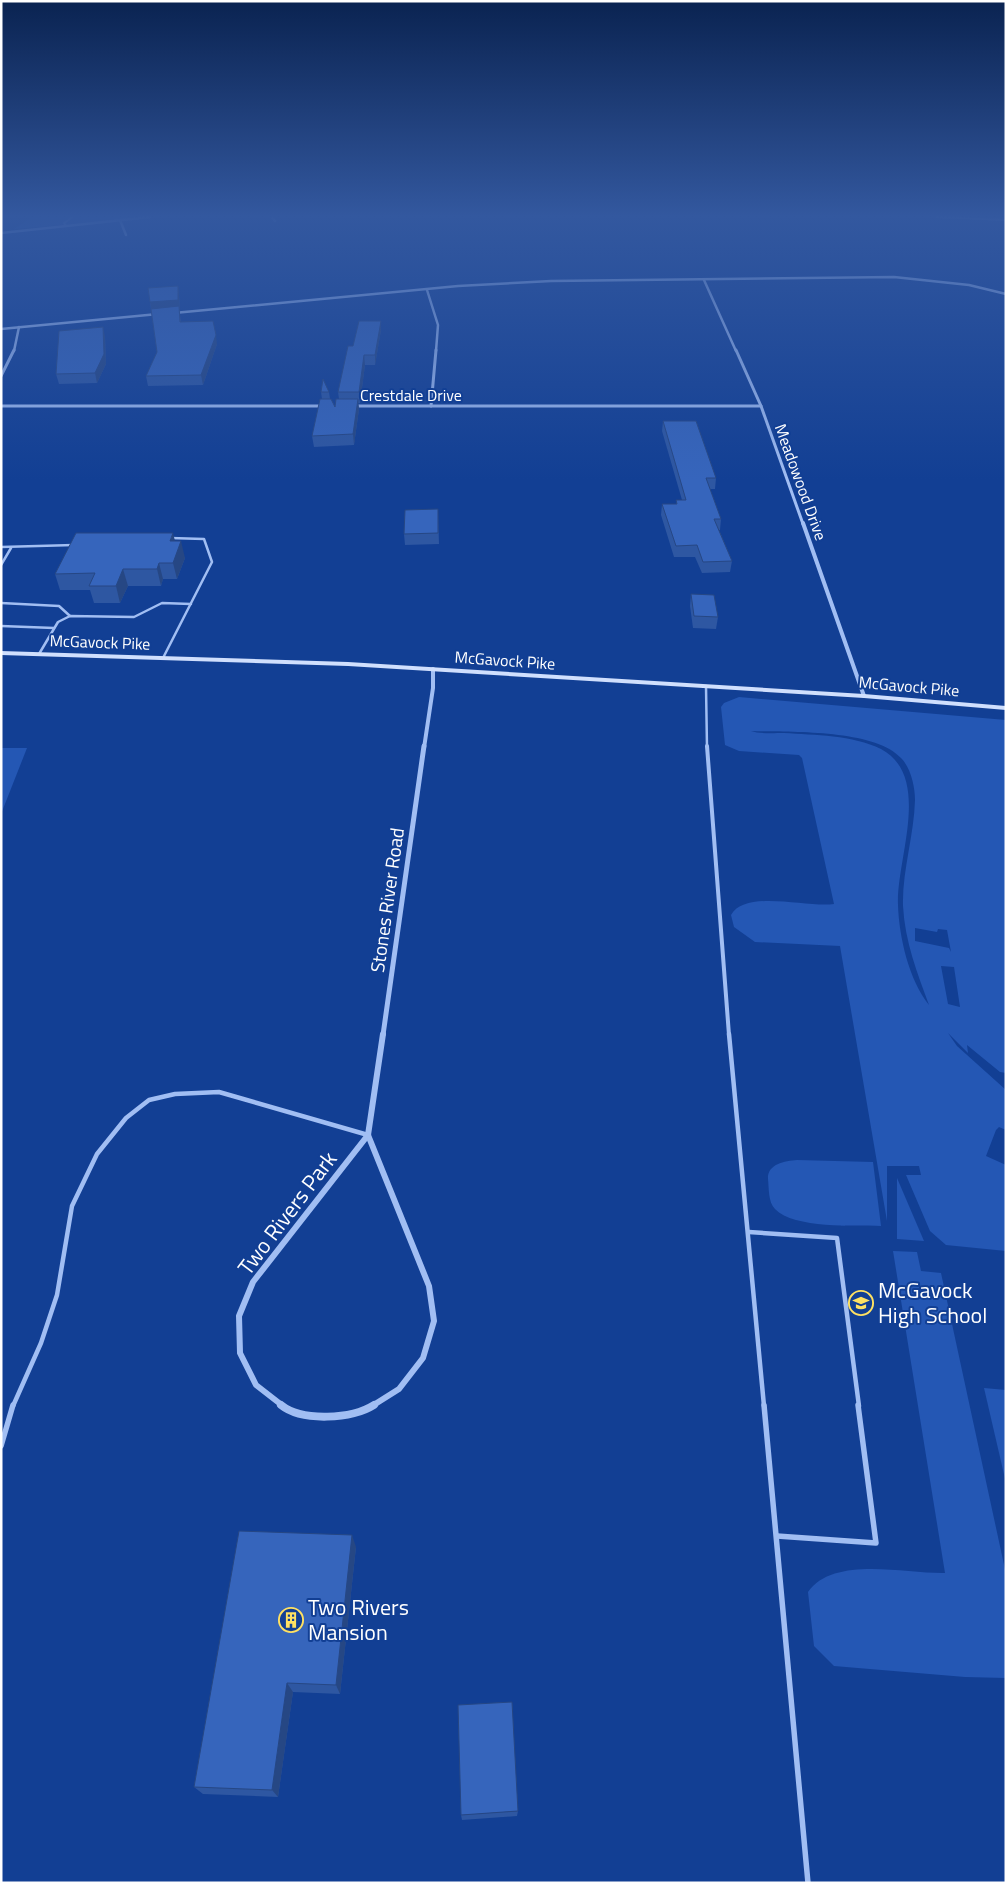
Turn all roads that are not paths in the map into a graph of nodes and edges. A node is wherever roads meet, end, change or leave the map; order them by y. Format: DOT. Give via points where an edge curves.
graph roads {
  1 [pos="266,305"];
  2 [pos="432,305"];
  3 [pos="715,305"];
  4 [pos="158,314"];
  5 [pos="168,314"];
  6 [pos="19,327"];
  7 [pos="1,329"];
  8 [pos="1,376"];
  9 [pos="1,406"];
  10 [pos="326,406"];
  11 [pos="345,406"];
  12 [pos="431,406"];
  13 [pos="760,406"];
  14 [pos="165,538"];
  15 [pos="82,543"];
  16 [pos="1,547"];
  17 [pos="12,548"];
  18 [pos="1,565"];
  19 [pos="1,603"];
  20 [pos="190,604"];
  21 [pos="70,616"];
  22 [pos="1,626"];
  23 [pos="54,628"];
  24 [pos="1,653"];
  25 [pos="39,654"];
  26 [pos="163,658"];
  27 [pos="433,669"];
  28 [pos="706,686"];
  29 [pos="864,696"];
  30 [pos="1006,708"];
  31 [pos="368,1135"];
  32 [pos="749,1232"];
  33 [pos="1,1446"];
  34 [pos="777,1536"];
  35 [pos="808,1883"];
  1 -- 5 [label="street"];
  2 -- 12 [label="street" via="438,325"];
  3 -- 13 [label="street, Meadowood Drive"];
  4 -- 6 [label="street"];
  6 -- 7 [label="street"];
  6 -- 8 [label="street" via="12,354"];
  9 -- 10 [label="street"];
  11 -- 12 [label="street, Crestdale Drive"];
  12 -- 13 [label="street, Crestdale Drive"];
  13 -- 29 [label="street, Meadowood Drive"];
  14 -- 20 [label="lane" via="204,539 212,562"];
  15 -- 17 [label="lane"];
  16 -- 17 [label="lane"];
  17 -- 18 [label="lane"];
  19 -- 21 [label="lane" via="59,606"];
  20 -- 21 [label="lane" via="162,603 134,617"];
  20 -- 26 [label="lane"];
  21 -- 23 [label="lane"];
  22 -- 23 [label="lane"];
  23 -- 25 [label="lane"];
  24 -- 25 [label="main road, McGavock Pike"];
  25 -- 26 [label="main road, McGavock Pike"];
  26 -- 27 [label="main road, McGavock Pike"];
  27 -- 28 [label="main road, McGavock Pike"];
  27 -- 31 [label="street, Stones River Road" via="433,688"];
  28 -- 29 [label="main road, McGavock Pike"];
  28 -- 32 [label="lane" via="707,764 720,935"];
  29 -- 30 [label="main road, McGavock Pike"];
  31 -- 31 [label="street, Two Rivers Park" via="253,1282 239,1316 240,1353 256,1385 284,1408 323,1418 364,1411 399,1389 424,1358 434,1322 429,1286"];
  31 -- 33 [label="lane" via="219,1092 175,1094 149,1100 126,1118 97,1154 72,1206 57,1295 12,1408"];
  32 -- 34 [label="lane"];
  32 -- 34 [label="lane" via="837,1238 876,1544"];
  34 -- 35 [label="lane"];
}
